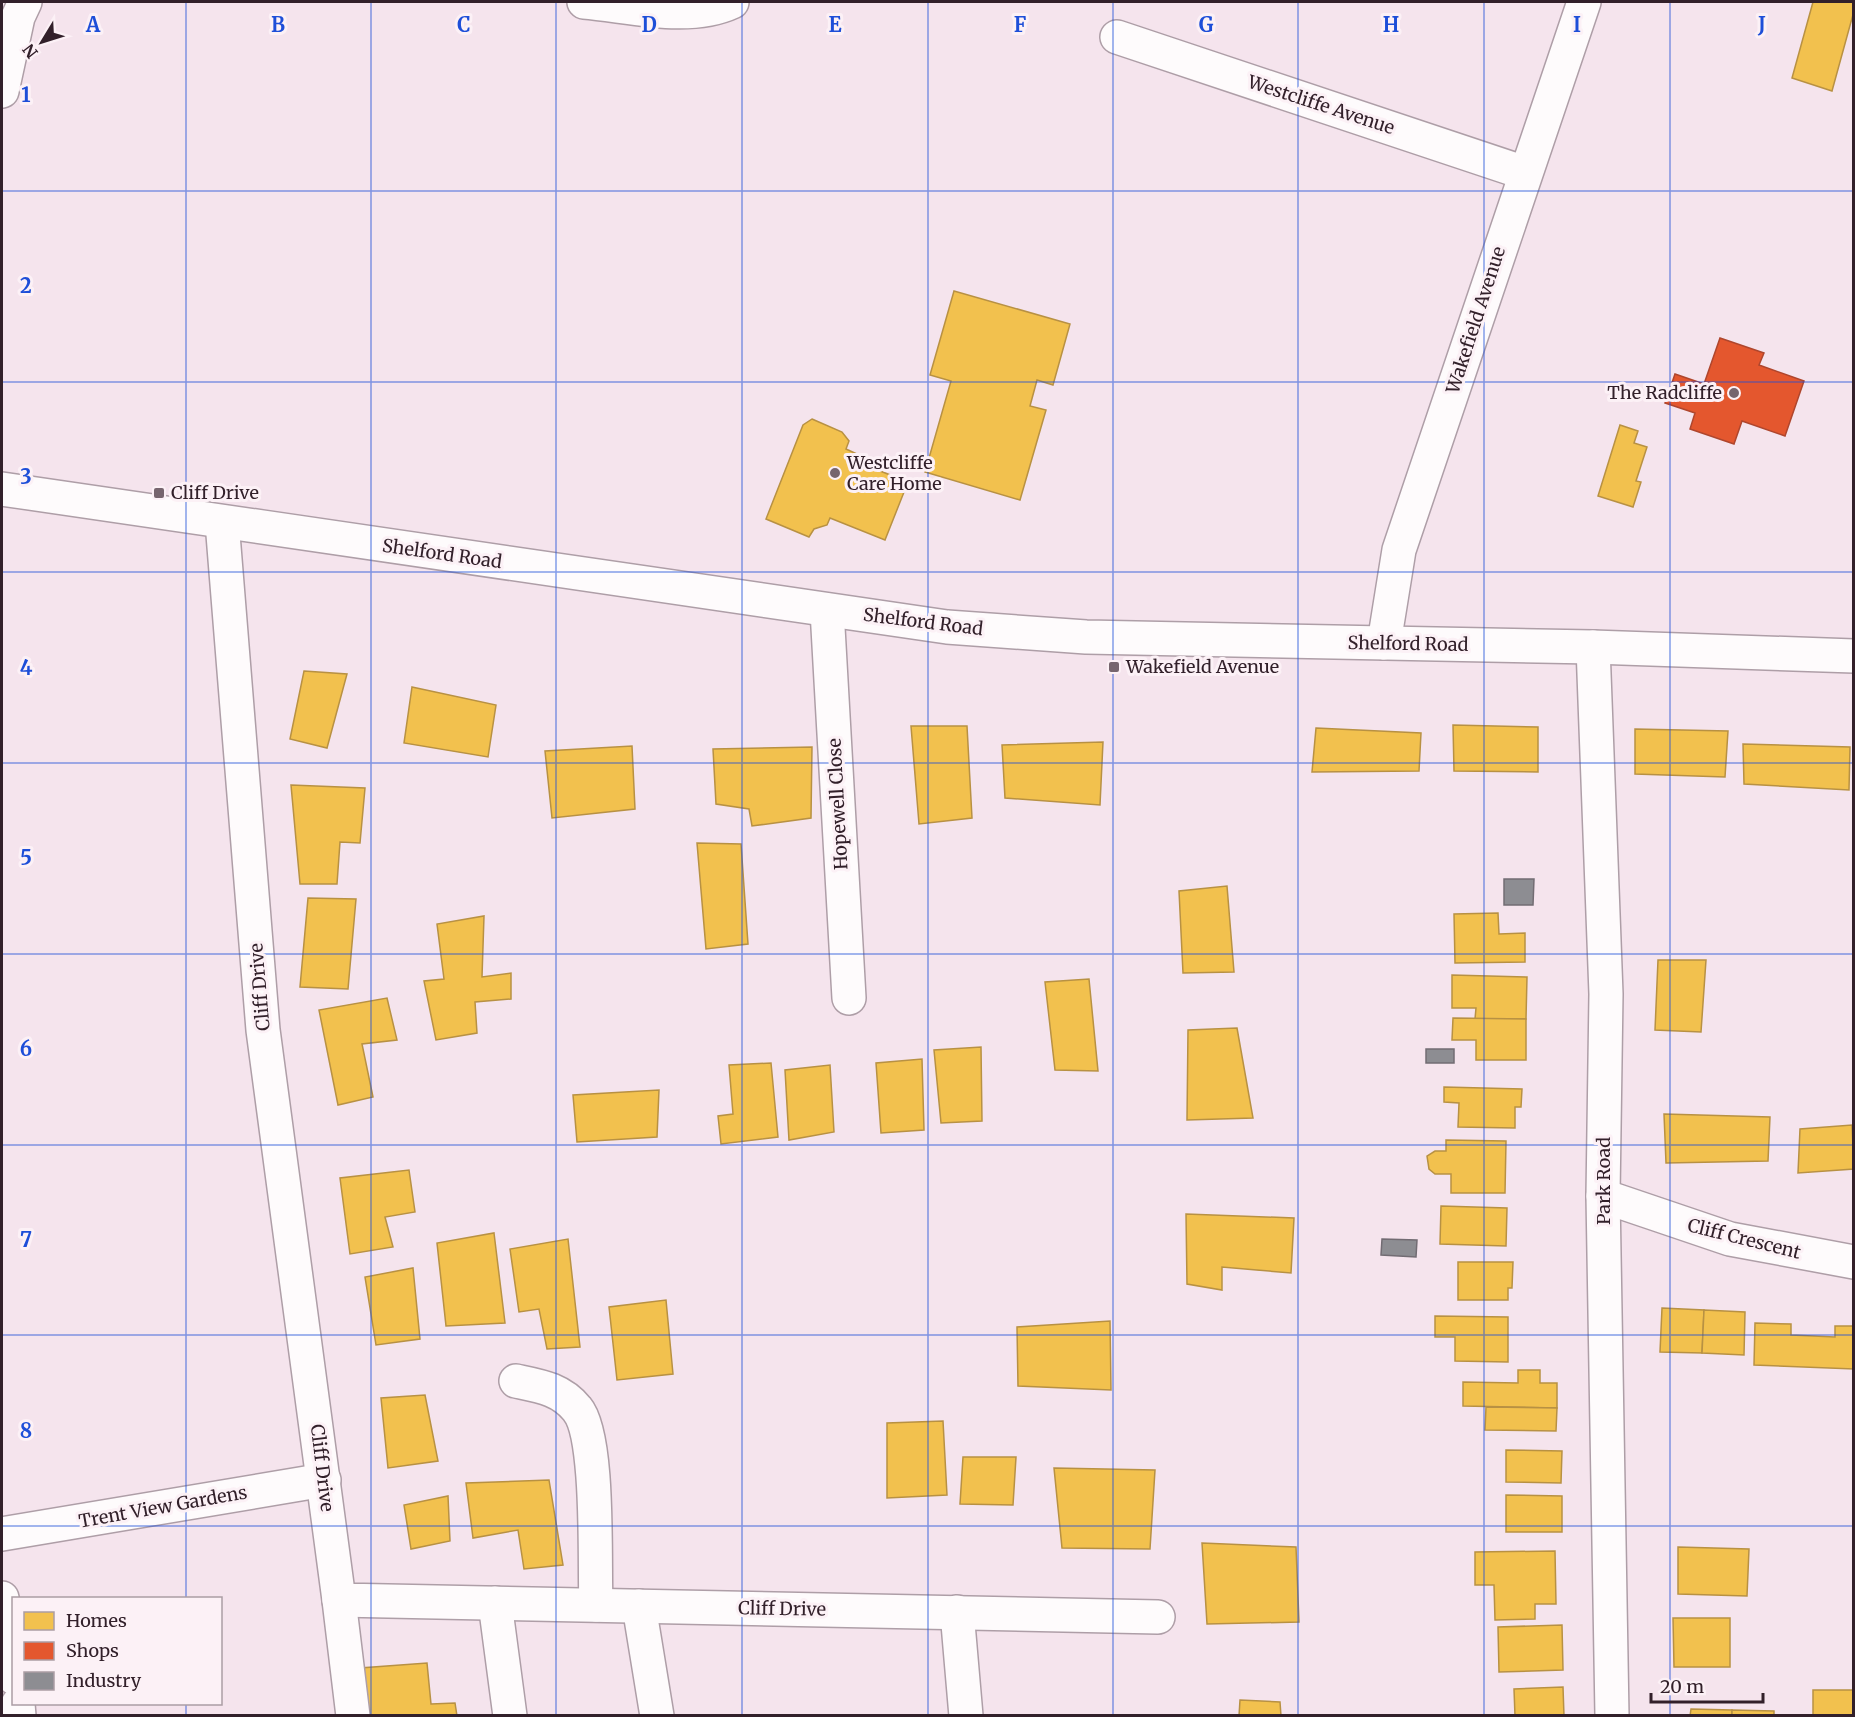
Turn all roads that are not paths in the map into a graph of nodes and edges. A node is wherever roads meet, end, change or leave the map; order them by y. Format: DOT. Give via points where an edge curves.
graph roads {
  1 [pos="25,2"];
  2 [pos="584,2"];
  3 [pos="732,2"];
  4 [pos="1584,2"];
  5 [pos="1117,37"];
  6 [pos="2,91"];
  7 [pos="1525,173"];
  8 [pos="2,489"];
  9 [pos="222,522"];
  10 [pos="827,610"];
  11 [pos="1384,643"];
  12 [pos="1593,647"];
  13 [pos="1854,656"];
  14 [pos="849,998"];
  15 [pos="1603,1196"];
  16 [pos="1854,1262"];
  17 [pos="516,1381"];
  18 [pos="324,1480"];
  19 [pos="2,1534"];
  20 [pos="2,1598"];
  21 [pos="339,1600"];
  22 [pos="495,1603"];
  23 [pos="596,1605"];
  24 [pos="639,1606"];
  25 [pos="957,1612"];
  26 [pos="1158,1617"];
  27 [pos="12,1665"];
  28 [pos="353,1716"];
  29 [pos="510,1716"];
  30 [pos="657,1716"];
  31 [pos="966,1716"];
  32 [pos="1612,1716"];
  1 -- 6 [label="street" via="18,17"];
  2 -- 3 [label="street" via="676,11 717,9"];
  4 -- 7 [label="street, Wakefield Avenue"];
  5 -- 7 [label="street, Westcliffe Avenue"];
  7 -- 11 [label="street, Wakefield Avenue" via="1399,550"];
  8 -- 9 [label="street, Shelford Road"];
  9 -- 10 [label="street, Shelford Road"];
  9 -- 18 [label="street, Cliff Drive" via="263,1030"];
  10 -- 11 [label="street, Shelford Road" via="947,627 1086,638"];
  10 -- 14 [label="street, Hopewell Close"];
  11 -- 12 [label="street, Shelford Road"];
  12 -- 13 [label="street, Shelford Road"];
  12 -- 15 [label="street, Park Road" via="1606,994"];
  15 -- 16 [label="street, Cliff Crescent" via="1730,1239"];
  15 -- 32 [label="street, Park Road"];
  17 -- 23 [label="street" via="554,1389 579,1410 591,1444"];
  18 -- 19 [label="street, Trent View Gardens"];
  18 -- 21 [label="street, Cliff Drive"];
  20 -- 27 [label="street"];
  21 -- 22 [label="street, Cliff Drive"];
  21 -- 28 [label="street"];
  22 -- 23 [label="street, Cliff Drive"];
  22 -- 29 [label="street"];
  23 -- 24 [label="street, Cliff Drive"];
  24 -- 25 [label="street, Cliff Drive"];
  24 -- 30 [label="street"];
  25 -- 26 [label="street, Cliff Drive"];
  25 -- 31 [label="street"];
}
